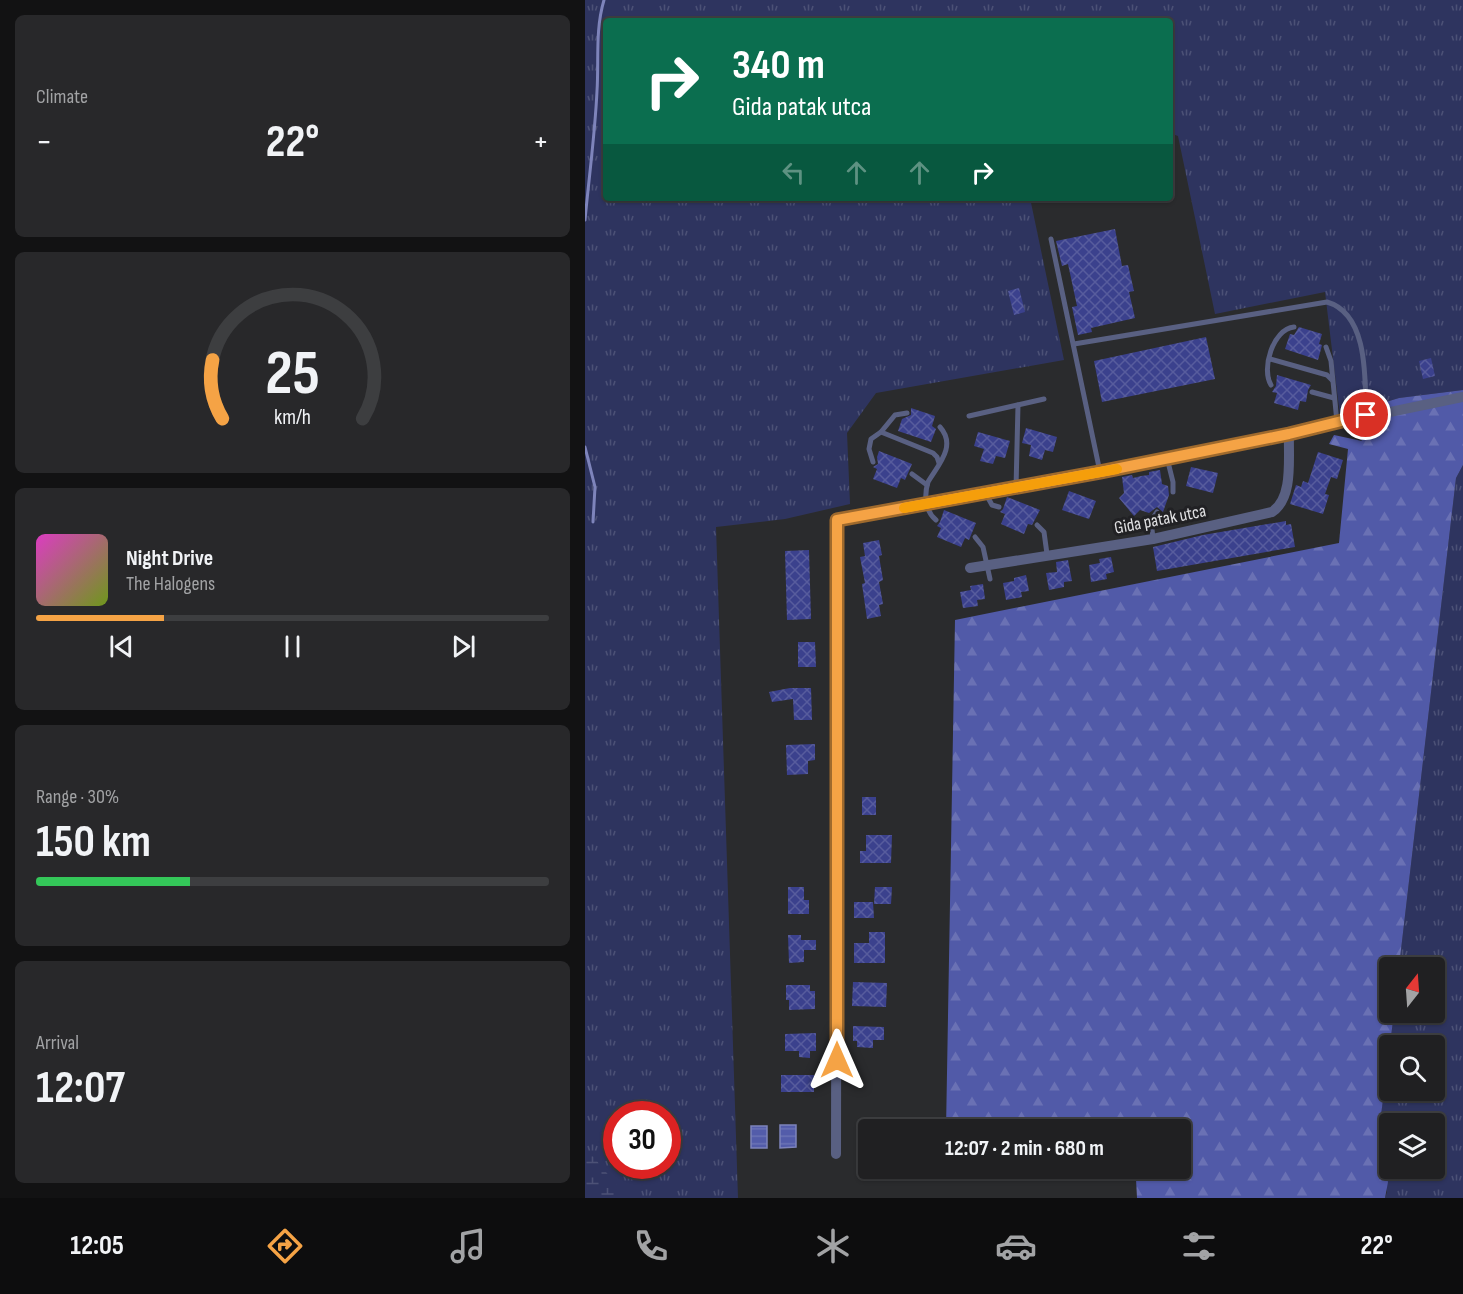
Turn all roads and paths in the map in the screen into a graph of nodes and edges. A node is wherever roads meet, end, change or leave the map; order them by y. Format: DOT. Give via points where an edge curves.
graph roads {
  1 [pos="1051,239"];
  2 [pos="1294,327"];
  3 [pos="1074,344"];
  4 [pos="1326,347"];
  5 [pos="1270,358"];
  6 [pos="1332,381"];
  7 [pos="1271,386"];
  8 [pos="1312,392"];
  9 [pos="1463,397"];
  10 [pos="1334,398"];
  11 [pos="1044,399"];
  12 [pos="1018,405"];
  13 [pos="907,413"];
  14 [pos="1366,415"];
  15 [pos="969,416"];
  16 [pos="1337,422"];
  17 [pos="940,427"];
  18 [pos="881,432"];
  19 [pos="1289,434"];
  20 [pos="1167,458"];
  21 [pos="873,462"];
  22 [pos="939,464"];
  23 [pos="1100,472"];
  24 [pos="912,474"];
  25 [pos="927,485"];
  26 [pos="1016,488"];
  27 [pos="1173,492"];
  28 [pos="986,494"];
  29 [pos="926,504"];
  30 [pos="999,507"];
  31 [pos="1157,512"];
  32 [pos="1143,515"];
  33 [pos="936,520"];
  34 [pos="1151,521"];
  35 [pos="1037,525"];
  36 [pos="975,537"];
  37 [pos="1153,539"];
  38 [pos="1047,554"];
  39 [pos="986,566"];
  40 [pos="970,568"];
  41 [pos="990,579"];
  42 [pos="836,1154"];
  1 -- 3 [label="lane"];
  2 -- 5 [label="lane" via="1279,334"];
  3 -- 14 [label="lane" via="1327,302 1345,313 1358,334"];
  3 -- 23 [label="lane"];
  4 -- 6 [label="lane"];
  5 -- 6 [label="lane" via="1327,375"];
  5 -- 7 [label="lane" via="1266,373"];
  6 -- 10 [label="lane"];
  8 -- 10 [label="lane"];
  9 -- 14 [label="street"];
  10 -- 16 [label="lane"];
  11 -- 12 [label="lane"];
  12 -- 15 [label="lane"];
  12 -- 26 [label="lane"];
  13 -- 18 [label="lane" via="895,415"];
  14 -- 16 [label="street"];
  16 -- 19 [label="street"];
  17 -- 22 [label="lane" via="947,447"];
  18 -- 21 [label="lane" via="870,442 869,456"];
  18 -- 22 [label="lane" via="933,453"];
  19 -- 20 [label="street"];
  19 -- 37 [label="street, Gida patak utca" via="1286,493 1277,509"];
  20 -- 23 [label="street"];
  20 -- 27 [label="lane"];
  22 -- 25 [label="lane"];
  23 -- 26 [label="street"];
  24 -- 25 [label="lane"];
  25 -- 29 [label="lane"];
  26 -- 28 [label="street"];
  28 -- 29 [label="street"];
  28 -- 30 [label="lane" via="992,505"];
  29 -- 33 [label="lane"];
  29 -- 42 [label="street" via="837,520"];
  31 -- 34 [label="lane"];
  32 -- 34 [label="lane"];
  34 -- 37 [label="lane"];
  35 -- 38 [label="lane" via="1044,532"];
  36 -- 39 [label="lane" via="983,547"];
  37 -- 38 [label="street, Gida patak utca"];
  38 -- 39 [label="street, Gida patak utca"];
  39 -- 40 [label="street, Gida patak utca"];
  39 -- 41 [label="lane"];
}
